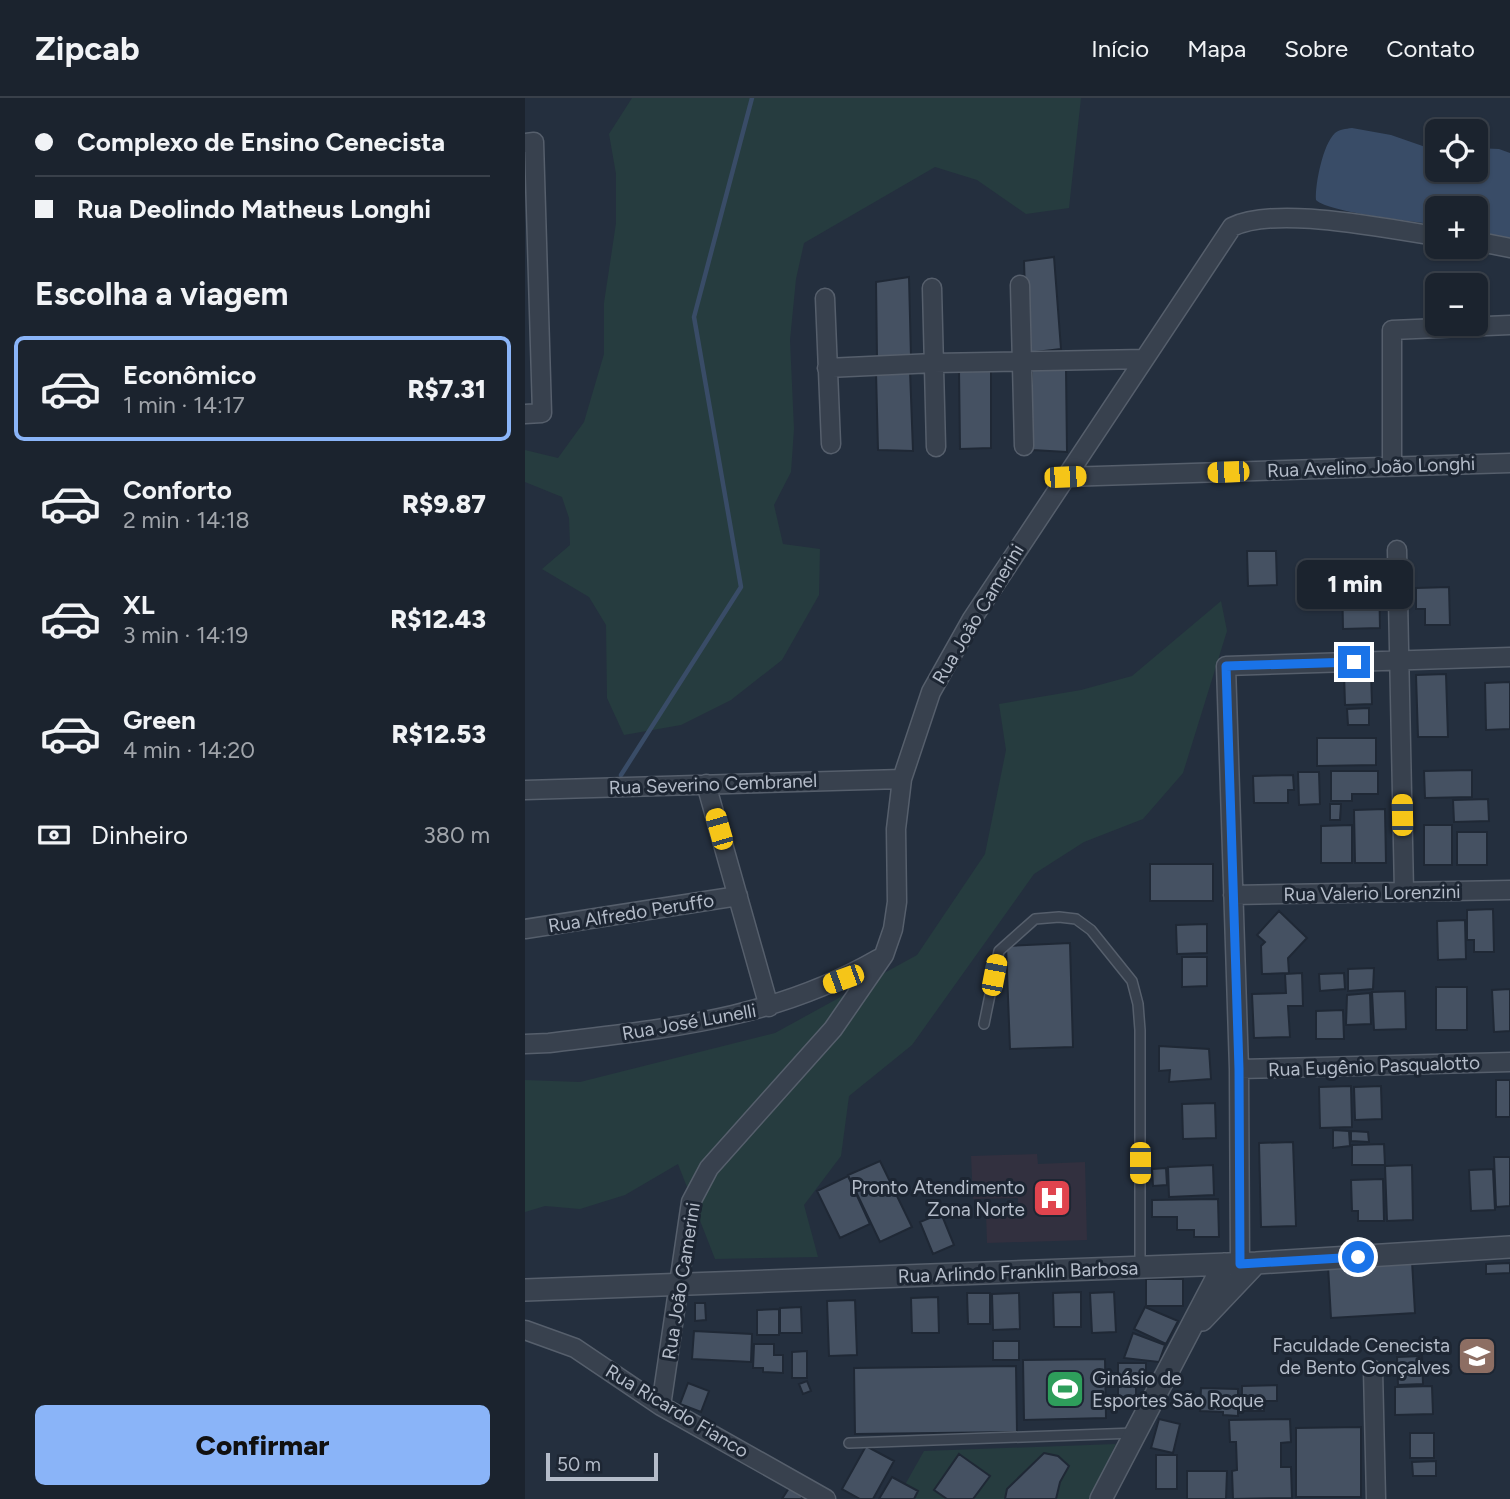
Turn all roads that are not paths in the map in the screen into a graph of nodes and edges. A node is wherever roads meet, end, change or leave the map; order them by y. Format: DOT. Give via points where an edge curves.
graph roads {
  1 [pos="530,142"];
  2 [pos="1425,234"];
  3 [pos="1488,244"];
  4 [pos="1510,248"];
  5 [pos="1020,285"];
  6 [pos="932,288"];
  7 [pos="825,298"];
  8 [pos="1510,325"];
  9 [pos="1143,359"];
  10 [pos="1023,361"];
  11 [pos="934,363"];
  12 [pos="827,368"];
  13 [pos="525,414"];
  14 [pos="831,444"];
  15 [pos="1024,446"];
  16 [pos="936,447"];
  17 [pos="1510,463"];
  18 [pos="1392,466"];
  19 [pos="1065,477"];
  20 [pos="1397,550"];
  21 [pos="1510,657"];
  22 [pos="1399,660"];
  23 [pos="902,779"];
  24 [pos="706,784"];
  25 [pos="525,790"];
  26 [pos="1510,890"];
  27 [pos="1404,892"];
  28 [pos="1233,895"];
  29 [pos="738,896"];
  30 [pos="525,929"];
  31 [pos="884,956"];
  32 [pos="769,1007"];
  33 [pos="984,1024"];
  34 [pos="525,1044"];
  35 [pos="1510,1062"];
  36 [pos="1239,1069"];
  37 [pos="1510,1247"];
  38 [pos="1240,1264"];
  39 [pos="1140,1268"];
  40 [pos="680,1284"];
  41 [pos="525,1290"];
  42 [pos="525,1329"];
  43 [pos="1190,1331"];
  44 [pos="1373,1370"];
  45 [pos="660,1406"];
  46 [pos="1137,1433"];
  47 [pos="849,1443"];
  48 [pos="826,1499"];
  49 [pos="1101,1499"];
  50 [pos="1376,1499"];
  1 -- 13 [label="street" via="542,413"];
  2 -- 9 [label="street, Rua João Camerini" via="1310,219 1244,221 1232,227"];
  3 -- 4 [label="street"];
  5 -- 10 [label="street"];
  6 -- 11 [label="street"];
  7 -- 12 [label="street"];
  8 -- 18 [label="street" via="1392,330"];
  9 -- 10 [label="street"];
  9 -- 19 [label="street, Rua João Camerini"];
  10 -- 11 [label="street"];
  10 -- 15 [label="street"];
  11 -- 12 [label="street"];
  11 -- 16 [label="street"];
  12 -- 14 [label="street"];
  17 -- 18 [label="street, Rua Avelino João Longhi"];
  18 -- 19 [label="street, Rua Avelino João Longhi"];
  19 -- 23 [label="street, Rua João Camerini" via="972,619 931,692"];
  20 -- 22 [label="street"];
  21 -- 22 [label="street"];
  22 -- 27 [label="street"];
  22 -- 28 [label="street" via="1226,666"];
  23 -- 24 [label="street, Rua Severino Cembranel"];
  23 -- 31 [label="street, Rua João Camerini" via="896,829 897,902"];
  24 -- 25 [label="street, Rua Severino Cembranel"];
  24 -- 29 [label="street"];
  26 -- 27 [label="street, Rua Valerio Lorenzini"];
  27 -- 28 [label="street, Rua Valerio Lorenzini"];
  28 -- 36 [label="street"];
  29 -- 30 [label="street, Rua Alfredo Peruffo"];
  29 -- 32 [label="street"];
  31 -- 32 [label="street, Rua José Lunelli" via="843,979"];
  31 -- 40 [label="street, Rua João Camerini" via="833,1029 709,1168 691,1202"];
  32 -- 34 [label="street, Rua José Lunelli" via="697,1024"];
  33 -- 39 [label="lane" via="999,951 1035,919 1076,919 1091,930 1132,981 1140,1030"];
  35 -- 36 [label="street, Rua Eugênio Pasqualotto"];
  36 -- 38 [label="street"];
  37 -- 38 [label="street, Rua Arlindo Franklin Barbosa"];
  38 -- 39 [label="street, Rua Arlindo Franklin Barbosa"];
  38 -- 43 [label="street"];
  38 -- 43 [label="street"];
  39 -- 40 [label="street, Rua Arlindo Franklin Barbosa"];
  40 -- 41 [label="street, Rua Arlindo Franklin Barbosa"];
  40 -- 45 [label="street, Rua João Camerini"];
  42 -- 45 [label="street, Rua Ricardo Fianco" via="575,1348"];
  43 -- 46 [label="street"];
  44 -- 50 [label="street"];
  45 -- 48 [label="street, Rua Ricardo Fianco"];
  46 -- 47 [label="lane"];
  46 -- 49 [label="street"];
}
